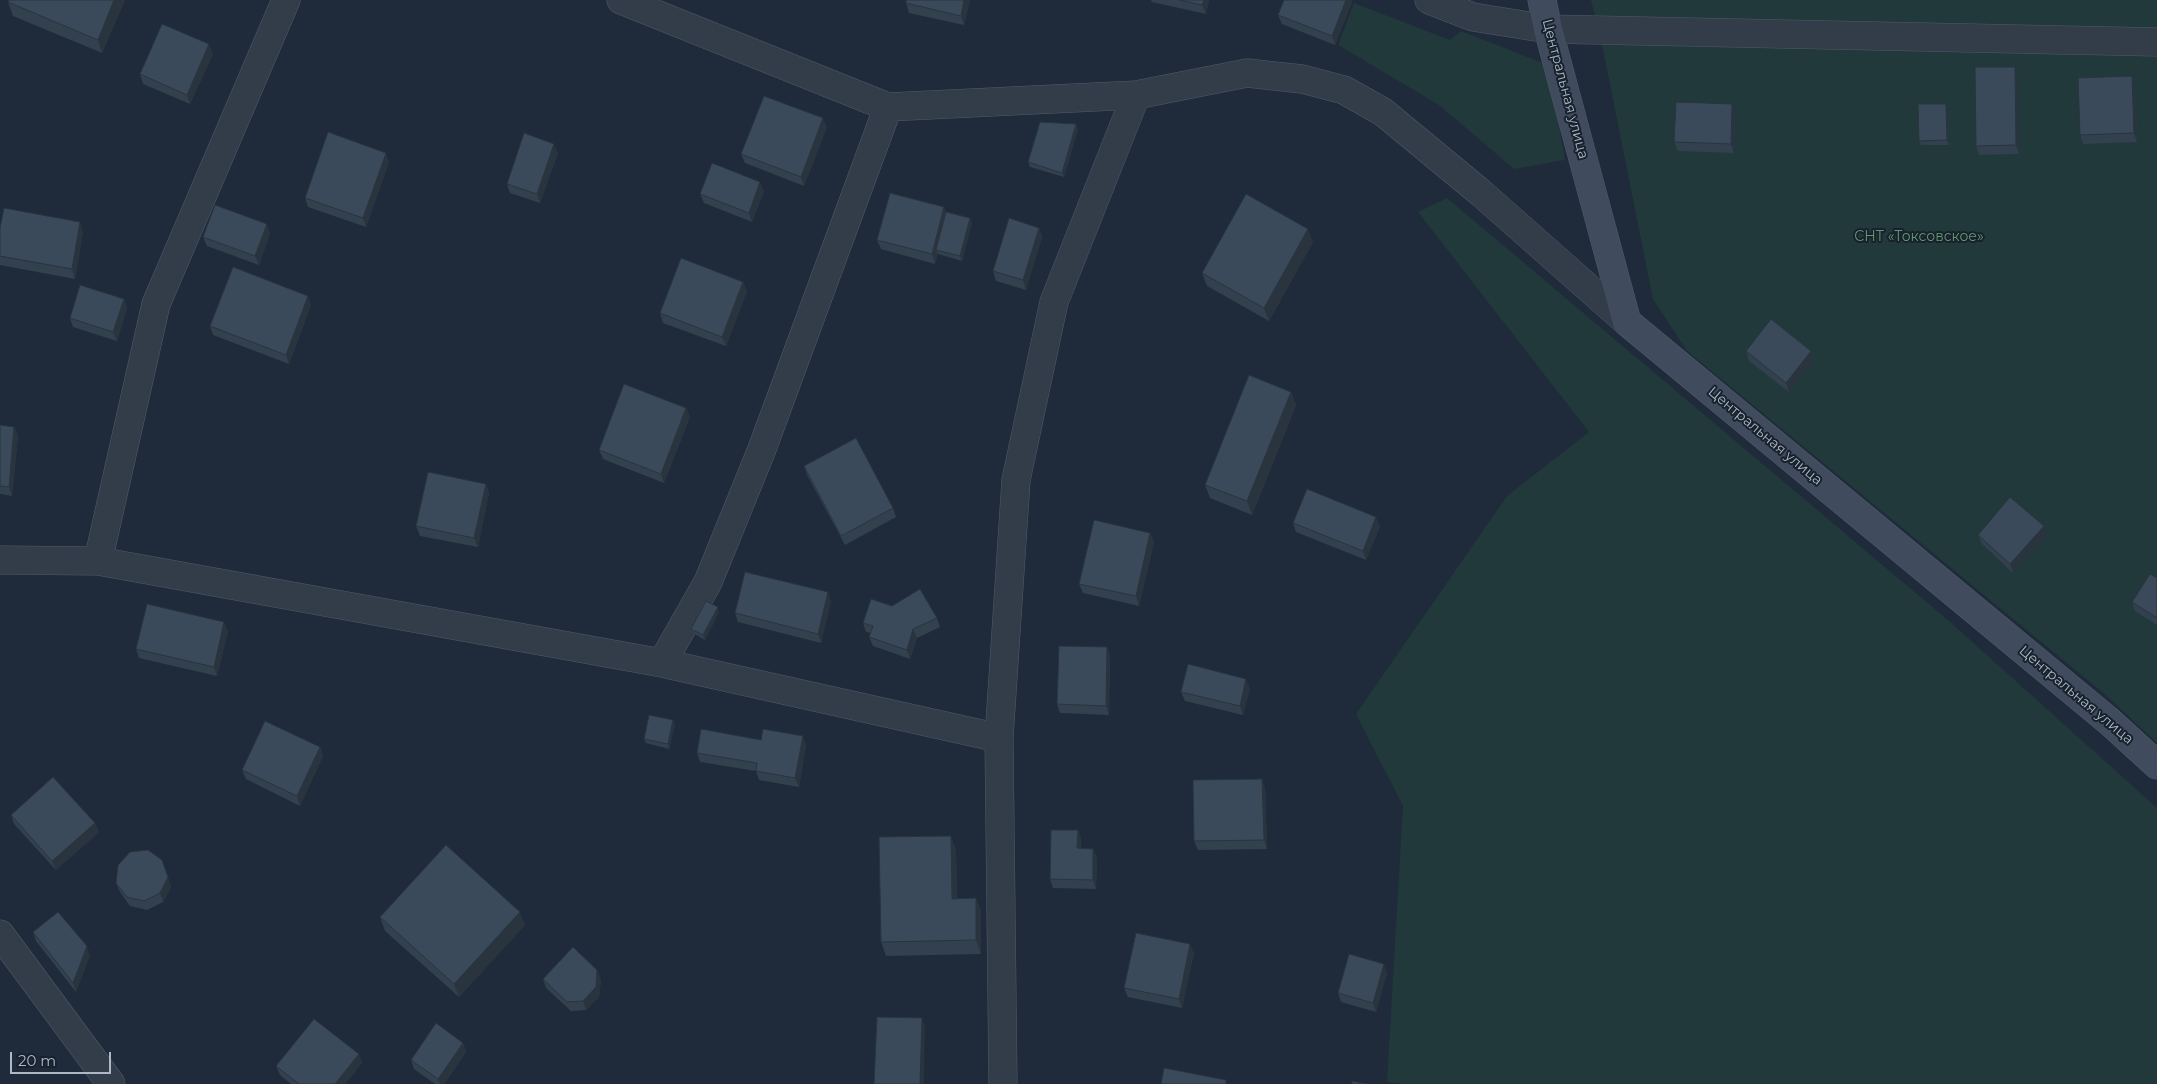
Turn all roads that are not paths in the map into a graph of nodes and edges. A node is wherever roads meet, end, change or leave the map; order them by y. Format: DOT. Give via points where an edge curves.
graph roads {
  1 [pos="286,0"];
  2 [pos="621,0"];
  3 [pos="1429,0"];
  4 [pos="1542,0"];
  5 [pos="1548,29"];
  6 [pos="2157,42"];
  7 [pos="1136,95"];
  8 [pos="888,107"];
  9 [pos="1628,322"];
  10 [pos="0,560"];
  11 [pos="98,562"];
  12 [pos="662,663"];
  13 [pos="999,738"];
  14 [pos="2157,765"];
  15 [pos="0,934"];
  16 [pos="112,1084"];
  17 [pos="1003,1084"];
  1 -- 11 [label="street" via="156,304"];
  2 -- 8 [label="street"];
  3 -- 5 [label="street" via="1473,17"];
  4 -- 5 [label="street, Центральная улица"];
  5 -- 6 [label="street"];
  5 -- 9 [label="street, Центральная улица"];
  7 -- 8 [label="street"];
  7 -- 9 [label="street" via="1247,73 1302,79 1344,90 1383,112"];
  7 -- 13 [label="street" via="1054,302 1016,480"];
  8 -- 12 [label="street" via="762,449 708,582"];
  9 -- 14 [label="street, Центральная улица" via="2110,722"];
  10 -- 11 [label="street"];
  11 -- 12 [label="street"];
  12 -- 13 [label="street"];
  13 -- 17 [label="street"];
  15 -- 16 [label="street"];
}
